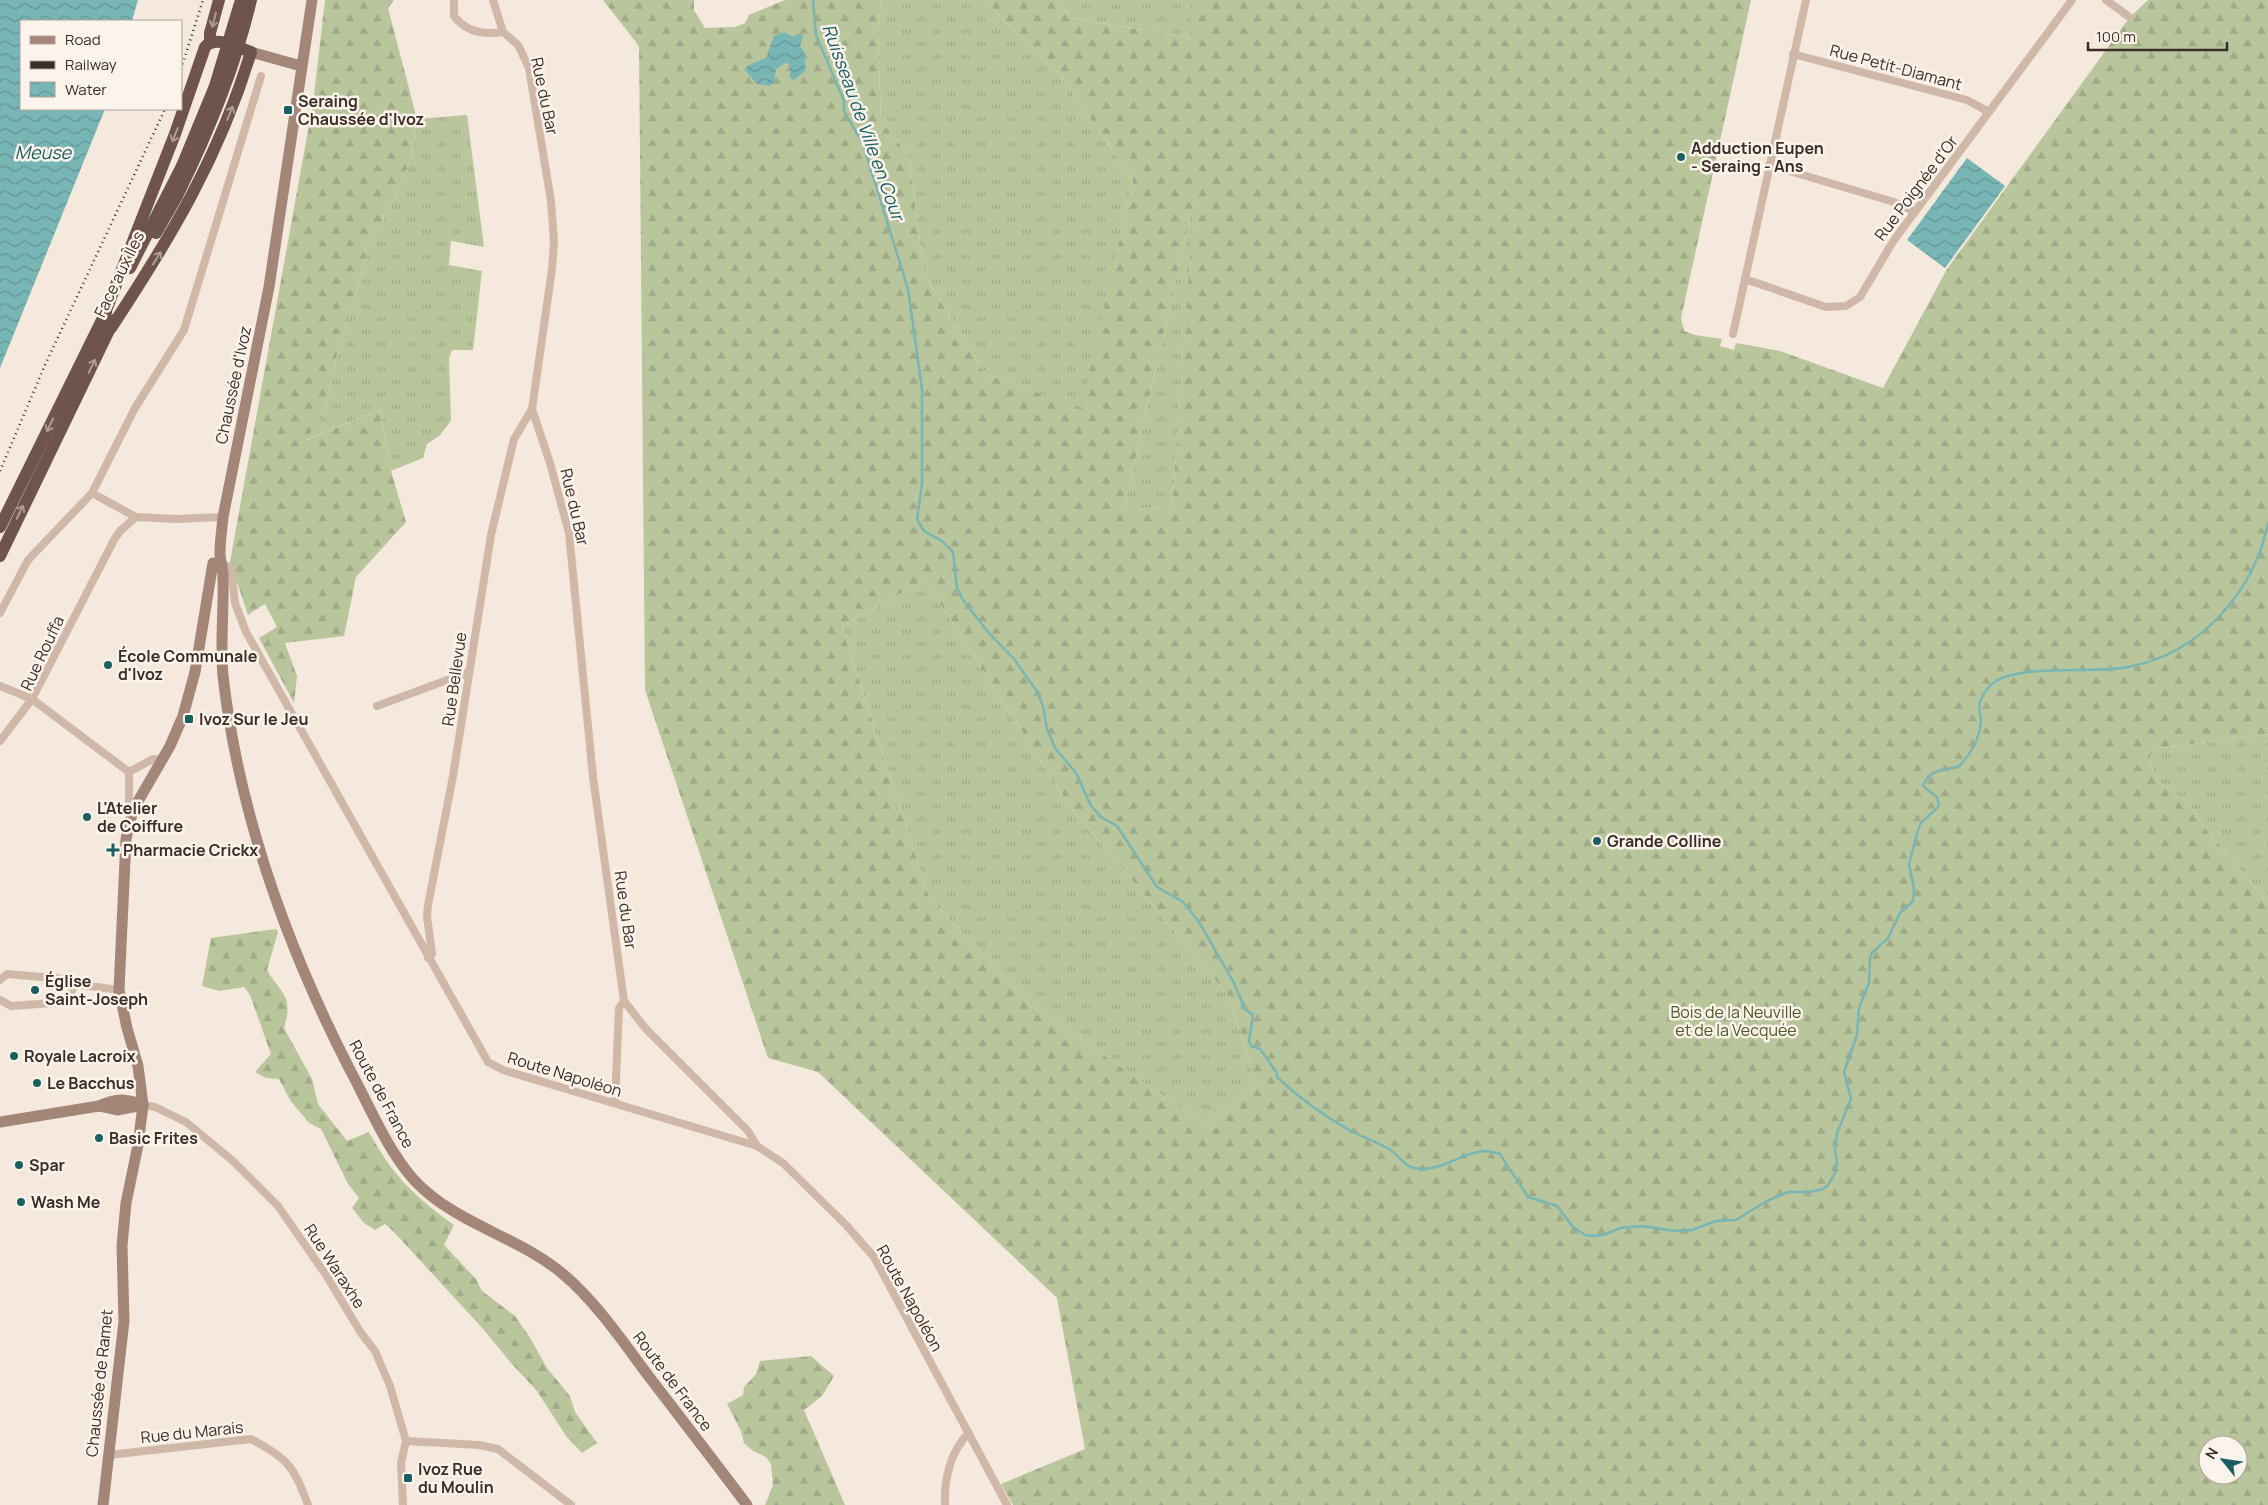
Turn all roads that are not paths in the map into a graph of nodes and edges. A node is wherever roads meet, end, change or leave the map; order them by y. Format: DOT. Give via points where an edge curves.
graph roads {
  1 [pos="219,0"];
  2 [pos="241,0"];
  3 [pos="251,0"];
  4 [pos="312,0"];
  5 [pos="454,0"];
  6 [pos="493,0"];
  7 [pos="1806,0"];
  8 [pos="2072,0"];
  9 [pos="2106,0"];
  10 [pos="2128,16"];
  11 [pos="503,32"];
  12 [pos="210,41"];
  13 [pos="251,52"];
  14 [pos="1793,54"];
  15 [pos="301,66"];
  16 [pos="261,76"];
  17 [pos="1989,112"];
  18 [pos="1769,165"];
  19 [pos="1915,212"];
  20 [pos="1745,279"];
  21 [pos="107,323"];
  22 [pos="1733,334"];
  23 [pos="532,409"];
  24 [pos="92,493"];
  25 [pos="136,517"];
  26 [pos="223,518"];
  27 [pos="0,527"];
  28 [pos="0,556"];
  29 [pos="222,565"];
  30 [pos="0,613"];
  31 [pos="469,672"];
  32 [pos="0,686"];
  33 [pos="32,699"];
  34 [pos="377,706"];
  35 [pos="0,741"];
  36 [pos="162,760"];
  37 [pos="129,772"];
  38 [pos="134,810"];
  39 [pos="428,958"];
  40 [pos="0,980"];
  41 [pos="75,984"];
  42 [pos="119,990"];
  43 [pos="0,1000"];
  44 [pos="624,1001"];
  45 [pos="615,1103"];
  46 [pos="143,1105"];
  47 [pos="3,1120"];
  48 [pos="757,1146"];
  49 [pos="968,1433"];
  50 [pos="406,1441"];
  51 [pos="109,1455"];
  52 [pos="103,1505"];
  53 [pos="308,1505"];
  54 [pos="403,1505"];
  55 [pos="571,1505"];
  56 [pos="747,1505"];
  57 [pos="945,1505"];
  58 [pos="1006,1505"];
  1 -- 12 [label="highway, one-way"];
  2 -- 21 [label="highway, Face aux Îles, bridge" via="215,86 182,166 117,294"];
  3 -- 21 [label="highway, Face aux Îles, bridge" via="218,104 177,196"];
  4 -- 15 [label="main road, Chaussée d'Ivoz"];
  5 -- 11 [label="street" via="454,16 464,26 480,33"];
  6 -- 11 [label="street, Rue du Bar"];
  7 -- 14 [label="street"];
  8 -- 17 [label="street, Rue Poignée d'Or"];
  9 -- 10 [label="street"];
  11 -- 23 [label="street, Rue du Bar" via="518,44 529,68 552,214 552,269"];
  12 -- 13 [label="highway"];
  12 -- 21 [label="highway, one-way" via="205,47"];
  13 -- 15 [label="main road"];
  21 -- 13 [label="highway, one-way" via="163,248 200,181 229,115"];
  14 -- 17 [label="street, Rue Petit-Diamant" via="1967,100"];
  14 -- 18 [label="street"];
  15 -- 26 [label="main road, Chaussée d'Ivoz" via="269,287"];
  16 -- 24 [label="street" via="184,330 135,408"];
  17 -- 19 [label="street, Rue Poignée d'Or"];
  18 -- 19 [label="street" via="1894,202"];
  18 -- 20 [label="street"];
  19 -- 20 [label="street, Rue Poignée d'Or" via="1883,257 1865,291 1846,306 1826,307"];
  20 -- 22 [label="street"];
  21 -- 27 [label="highway, Face aux Îles, one-way"];
  28 -- 21 [label="highway, Face aux Îles, one-way"];
  23 -- 31 [label="street, Rue Bellevue" via="514,439 505,471"];
  23 -- 44 [label="street, Rue du Bar" via="569,533 593,777"];
  24 -- 25 [label="street"];
  24 -- 30 [label="street" via="28,560"];
  25 -- 26 [label="street"];
  25 -- 33 [label="street, Rue Rouffa" via="114,540"];
  26 -- 29 [label="main road, Chaussée d'Ivoz"];
  29 -- 36 [label="main road" via="213,563 192,685 179,727"];
  29 -- 39 [label="street, Route Napoléon" via="230,567 235,603 246,632"];
  29 -- 56 [label="main road, Route de France" via="223,677 255,836 283,921 313,996 393,1151 412,1177 436,1200 530,1251 575,1284"];
  31 -- 34 [label="street"];
  31 -- 39 [label="street, Rue Bellevue" via="428,905 432,954"];
  32 -- 33 [label="street"];
  33 -- 35 [label="street"];
  33 -- 37 [label="street, Rue Rouffa"];
  36 -- 37 [label="street" via="153,759"];
  36 -- 38 [label="main road"];
  37 -- 38 [label="street" via="129,804"];
  38 -- 42 [label="main road" via="126,839"];
  39 -- 45 [label="street, Route Napoléon" via="488,1062 503,1070"];
  40 -- 41 [label="street" via="8,974 22,974 66,979"];
  41 -- 42 [label="street"];
  41 -- 43 [label="street" via="67,1002 10,1006"];
  42 -- 46 [label="main road, Chaussée de Ramet" via="138,1066"];
  44 -- 45 [label="street, Rue du Bar" via="619,1008"];
  44 -- 48 [label="street" via="651,1034 748,1131"];
  45 -- 48 [label="street, Route Napoléon"];
  46 -- 47 [label="main road" via="123,1098 99,1106"];
  46 -- 50 [label="street, Rue Waraxhe" via="173,1115 196,1130 278,1206 375,1351 390,1386"];
  46 -- 51 [label="main road, Chaussée de Ramet" via="124,1220 124,1321"];
  48 -- 49 [label="street, Route Napoléon" via="783,1163 868,1248"];
  49 -- 57 [label="street" via="954,1454 946,1482"];
  49 -- 58 [label="street, Route Napoléon"];
  50 -- 54 [label="street, Rue Waraxhe" via="401,1463"];
  50 -- 55 [label="street" via="498,1449"];
  51 -- 52 [label="main road, Chaussée de Ramet"];
  51 -- 53 [label="street, Rue du Marais" via="251,1439 274,1453 296,1473"];
}
